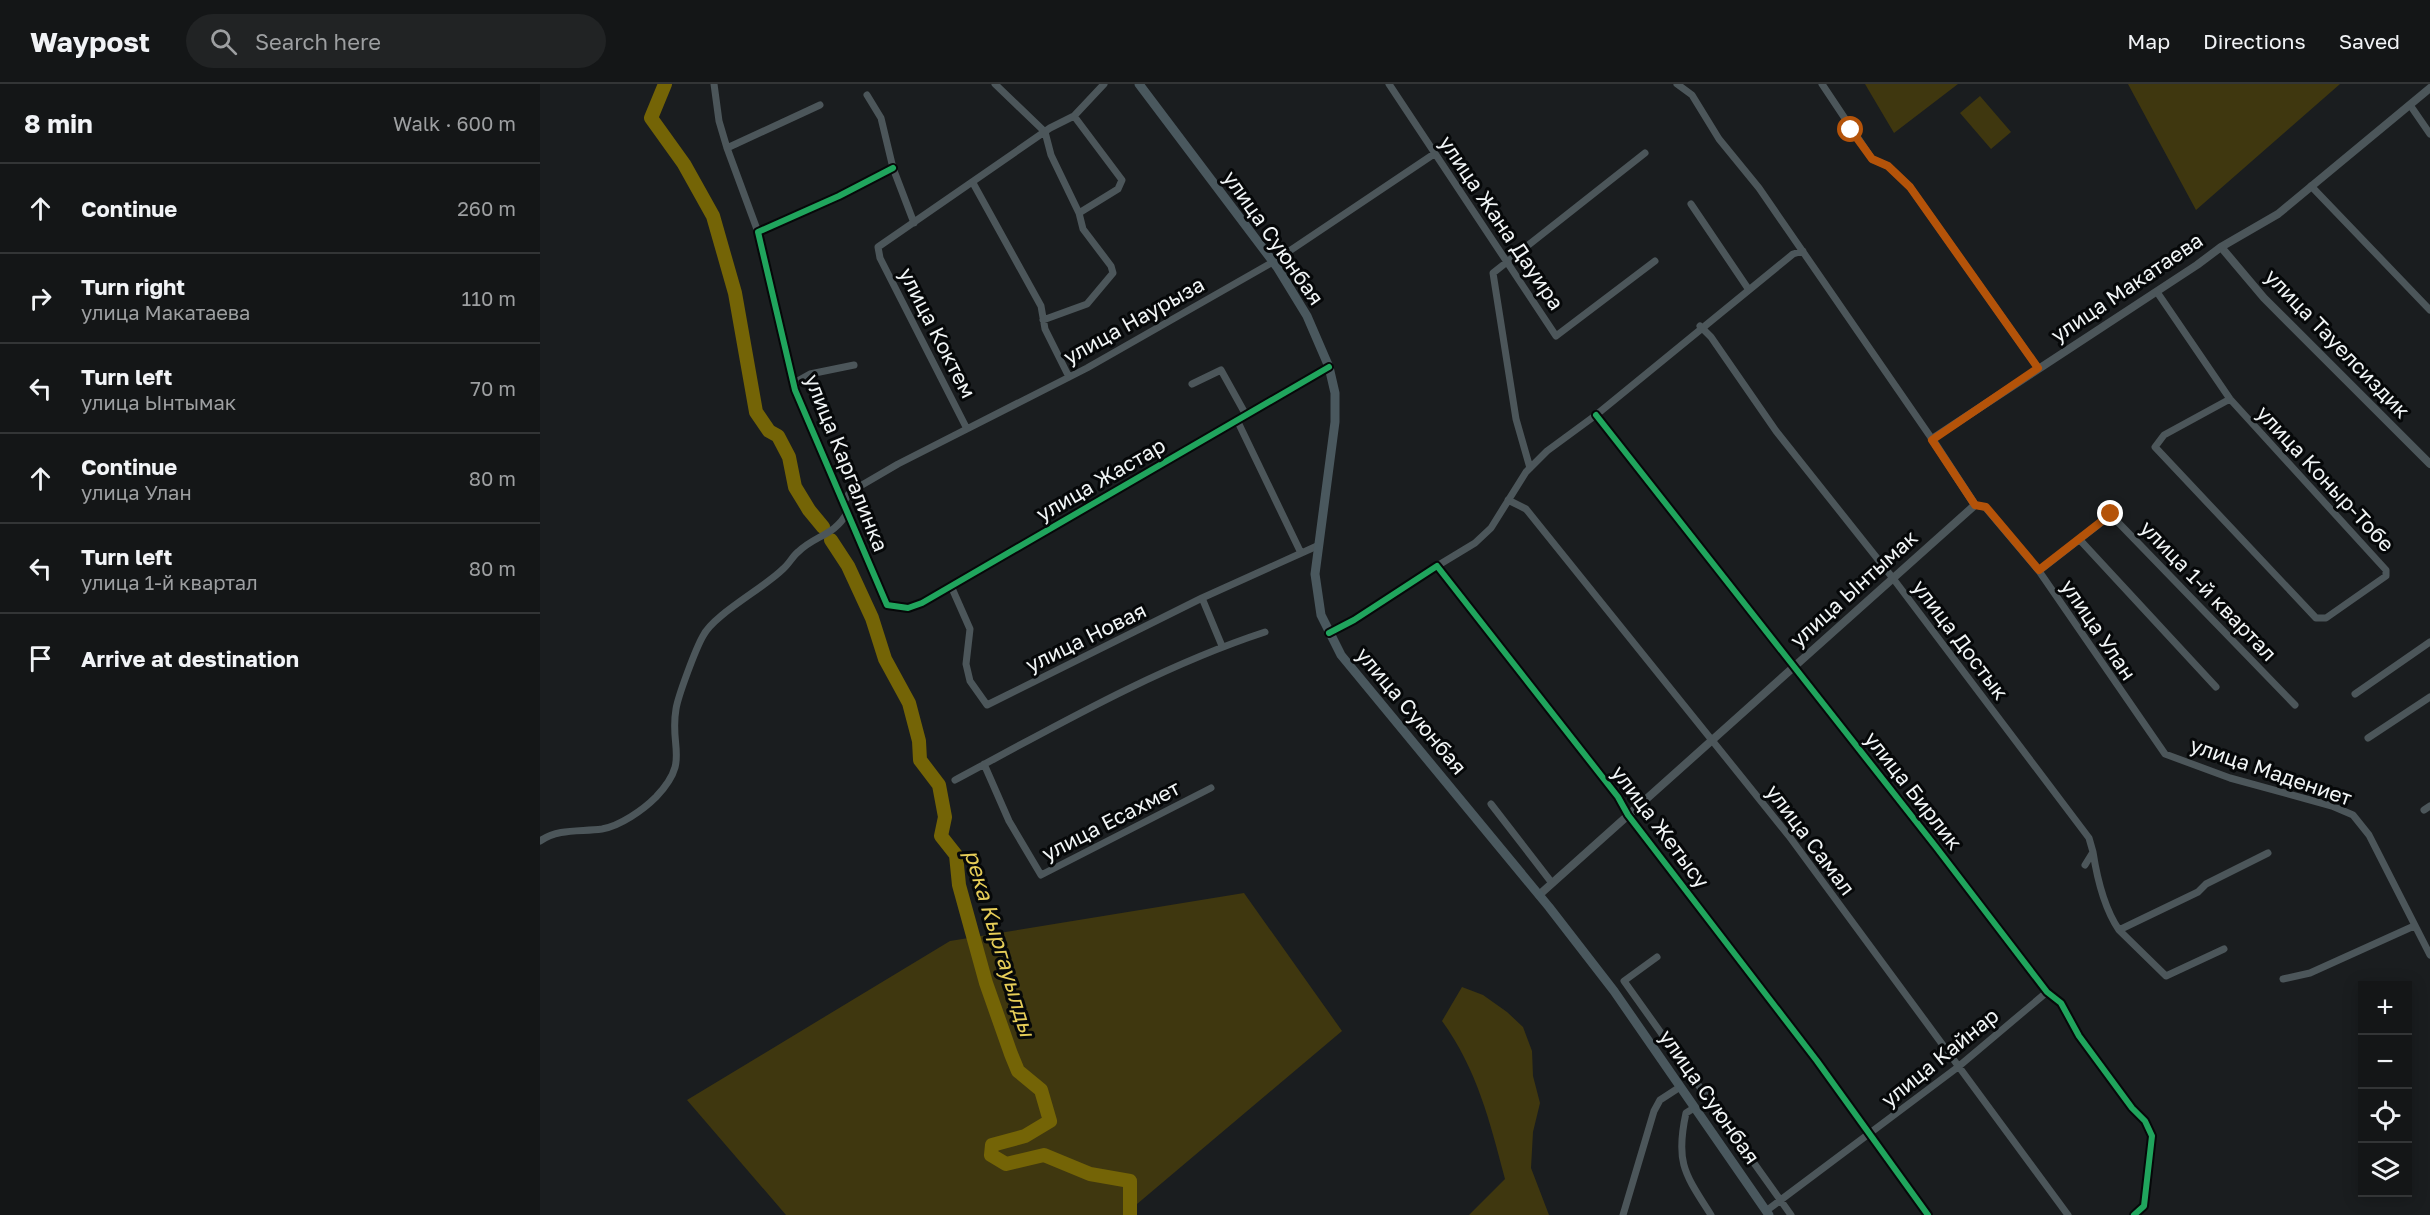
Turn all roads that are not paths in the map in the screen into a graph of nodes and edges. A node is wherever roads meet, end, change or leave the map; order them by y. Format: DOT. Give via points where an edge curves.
graph roads {
  1 [pos="714,84"];
  2 [pos="995,84"];
  3 [pos="1104,84"];
  4 [pos="1139,84"];
  5 [pos="1389,84"];
  6 [pos="1677,84"];
  7 [pos="1822,84"];
  8 [pos="2430,88"];
  9 [pos="867,94"];
  10 [pos="820,105"];
  11 [pos="2410,105"];
  12 [pos="1074,116"];
  13 [pos="1045,132"];
  14 [pos="2430,134"];
  15 [pos="727,148"];
  16 [pos="1645,153"];
  17 [pos="1434,154"];
  18 [pos="893,168"];
  19 [pos="973,183"];
  20 [pos="2311,186"];
  21 [pos="1691,204"];
  22 [pos="1079,213"];
  23 [pos="914,223"];
  24 [pos="758,232"];
  25 [pos="2221,247"];
  26 [pos="1803,251"];
  27 [pos="1655,261"];
  28 [pos="1273,262"];
  29 [pos="1506,262"];
  30 [pos="1749,290"];
  31 [pos="2157,292"];
  32 [pos="2430,310"];
  33 [pos="1043,320"];
  34 [pos="1701,327"];
  35 [pos="854,365"];
  36 [pos="1329,367"];
  37 [pos="2038,368"];
  38 [pos="1069,378"];
  39 [pos="794,382"];
  40 [pos="1192,384"];
  41 [pos="2230,399"];
  42 [pos="1246,415"];
  43 [pos="1596,415"];
  44 [pos="1237,420"];
  45 [pos="967,429"];
  46 [pos="1932,440"];
  47 [pos="2430,464"];
  48 [pos="1530,468"];
  49 [pos="1508,500"];
  50 [pos="843,503"];
  51 [pos="1975,505"];
  52 [pos="847,513"];
  53 [pos="2079,539"];
  54 [pos="1317,546"];
  55 [pos="1301,553"];
  56 [pos="1437,566"];
  57 [pos="2039,570"];
  58 [pos="1892,577"];
  59 [pos="951,586"];
  60 [pos="1202,598"];
  61 [pos="887,605"];
  62 [pos="1265,632"];
  63 [pos="1329,633"];
  64 [pos="2430,642"];
  65 [pos="1222,646"];
  66 [pos="1795,667"];
  67 [pos="2216,687"];
  68 [pos="2355,694"];
  69 [pos="2430,697"];
  70 [pos="2295,705"];
  71 [pos="2368,738"];
  72 [pos="1711,742"];
  73 [pos="2165,754"];
  74 [pos="984,764"];
  75 [pos="955,780"];
  76 [pos="1211,788"];
  77 [pos="1491,804"];
  78 [pos="1628,815"];
  79 [pos="540,841"];
  80 [pos="2093,852"];
  81 [pos="2268,853"];
  82 [pos="2085,864"];
  83 [pos="1552,883"];
  84 [pos="1539,895"];
  85 [pos="2414,926"];
  86 [pos="2119,930"];
  87 [pos="2224,948"];
  88 [pos="2430,955"];
  89 [pos="1657,957"];
  90 [pos="2283,979"];
  91 [pos="2047,992"];
  92 [pos="1958,1067"];
  93 [pos="1680,1087"];
  94 [pos="1694,1108"];
  95 [pos="1870,1134"];
  96 [pos="1780,1201"];
  97 [pos="1626,1213"];
  98 [pos="1767,1213"];
  99 [pos="1710,1215"];
  100 [pos="1791,1215"];
  101 [pos="1928,1215"];
  102 [pos="2068,1215"];
  103 [pos="2134,1215"];
  1 -- 15 [label="street, улица Каргалинка"];
  2 -- 13 [label="street"];
  3 -- 12 [label="street"];
  4 -- 28 [label="main road, улица Суюнбая"];
  5 -- 17 [label="street, улица Жана Дауира"];
  6 -- 26 [label="street" via="1692,95 1719,139"];
  7 -- 37 [label="street" via="1872,159 1888,166 1910,187"];
  8 -- 11 [label="street, улица Макатаева"];
  9 -- 18 [label="street" via="881,118"];
  10 -- 15 [label="street"];
  11 -- 14 [label="street"];
  11 -- 20 [label="street, улица Макатаева"];
  12 -- 13 [label="street"];
  12 -- 22 [label="street" via="1122,180 1118,189"];
  13 -- 19 [label="street"];
  13 -- 22 [label="street" via="1051,155"];
  15 -- 24 [label="street, улица Каргалинка"];
  16 -- 29 [label="street"];
  17 -- 28 [label="street, улица Наурыза"];
  17 -- 29 [label="street, улица Жана Дауира"];
  18 -- 23 [label="street"];
  18 -- 24 [label="street"];
  19 -- 23 [label="street"];
  19 -- 33 [label="street" via="1041,306"];
  20 -- 25 [label="street, улица Макатаева" via="2278,214"];
  20 -- 32 [label="street"];
  21 -- 30 [label="street"];
  22 -- 33 [label="street" via="1083,229 1113,273 1087,304"];
  23 -- 45 [label="street, улица Коктем" via="878,248 878,252"];
  24 -- 39 [label="street, улица Каргалинка"];
  25 -- 31 [label="street, улица Макатаева"];
  25 -- 47 [label="street, улица Тауелсиздик" via="2264,298"];
  26 -- 30 [label="street" via="1793,254"];
  26 -- 46 [label="street"];
  27 -- 29 [label="street, улица Жана Дауира" via="1556,336"];
  28 -- 36 [label="main road, улица Суюнбая" via="1307,316"];
  28 -- 38 [label="street, улица Наурыза"];
  29 -- 48 [label="street" via="1493,273 1516,419"];
  30 -- 34 [label="street"];
  31 -- 37 [label="street, улица Макатаева"];
  31 -- 41 [label="street, улица Коныр-Тобе"];
  33 -- 38 [label="street"];
  34 -- 43 [label="street"];
  34 -- 58 [label="street, улица Достык" via="1776,431"];
  35 -- 39 [label="street" via="810,374"];
  36 -- 42 [label="street, улица Жастар"];
  36 -- 54 [label="main road, улица Суюнбая" via="1335,393 1335,422"];
  37 -- 46 [label="street, улица Макатаева"];
  38 -- 45 [label="street, улица Наурыза"];
  39 -- 50 [label="street, улица Каргалинка"];
  40 -- 42 [label="street" via="1221,370"];
  41 -- 41 [label="street, улица Коныр-Тобе" via="2386,570 2386,576 2326,618 2316,618 2155,447 2164,435"];
  42 -- 44 [label="street, улица Жастар"];
  43 -- 48 [label="street"];
  43 -- 66 [label="street, улица Бирлик"];
  44 -- 55 [label="street"];
  44 -- 59 [label="street, улица Жастар"];
  45 -- 50 [label="street, улица Наурыза" via="850,492"];
  46 -- 51 [label="street"];
  48 -- 49 [label="street"];
  49 -- 56 [label="street" via="1491,528 1475,543"];
  49 -- 72 [label="street, улица Самал" via="1526,509"];
  50 -- 52 [label="street, улица Каргалинка"];
  51 -- 57 [label="street, улица Улан" via="1986,507"];
  51 -- 58 [label="street, улица Ынтымак"];
  52 -- 61 [label="street, улица Каргалинка"];
  52 -- 79 [label="street" via="835,530 798,552 784,569 703,634 676,706 674,725 679,756 673,777 654,799 603,829 560,831"];
  53 -- 57 [label="street, улица 1-й квартал"];
  53 -- 67 [label="street"];
  53 -- 70 [label="street, улица 1-й квартал" via="2111,514"];
  54 -- 55 [label="street, улица Новая"];
  54 -- 63 [label="main road, улица Суюнбая" via="1315,574 1321,615"];
  55 -- 60 [label="street, улица Новая"];
  56 -- 63 [label="street"];
  56 -- 78 [label="street, улица Жетысу" via="1618,797"];
  57 -- 73 [label="street, улица Улан"];
  58 -- 66 [label="street, улица Ынтымак"];
  58 -- 80 [label="street, улица Достык" via="2089,838"];
  59 -- 60 [label="street, улица Новая" via="970,629 966,664 970,681 987,705"];
  59 -- 61 [label="street, улица Жастар" via="916,606"];
  60 -- 65 [label="street"];
  62 -- 65 [label="street"];
  63 -- 84 [label="main road, улица Суюнбая" via="1341,654"];
  64 -- 68 [label="street"];
  65 -- 74 [label="street"];
  66 -- 72 [label="street, улица Ынтымак"];
  66 -- 91 [label="street, улица Бирлик"];
  69 -- 71 [label="street"];
  72 -- 78 [label="street, улица Ынтымак"];
  72 -- 92 [label="street, улица Самал" via="1789,836"];
  73 -- 85 [label="street, улица Мадениет" via="2353,815 2369,835"];
  74 -- 75 [label="street"];
  74 -- 76 [label="street, улица Есахмет" via="1009,820 1041,875"];
  77 -- 83 [label="street"];
  78 -- 83 [label="street, улица Ынтымак"];
  78 -- 95 [label="street, улица Жетысу"];
  80 -- 82 [label="street"];
  80 -- 86 [label="street, улица Достык" via="2112,920"];
  81 -- 86 [label="street"];
  83 -- 84 [label="street, улица Ынтымак"];
  84 -- 93 [label="main road, улица Суюнбая" via="1614,991"];
  85 -- 88 [label="street, улица Мадениет"];
  85 -- 90 [label="street" via="2310,974"];
  86 -- 87 [label="street" via="2166,976"];
  89 -- 96 [label="street" via="1624,981"];
  91 -- 92 [label="street, улица Кайнар"];
  91 -- 103 [label="street, улица Бирлик" via="2061,1003 2079,1036 2145,1121 2152,1136 2144,1206"];
  92 -- 95 [label="street, улица Кайнар"];
  92 -- 102 [label="street, улица Самал"];
  93 -- 94 [label="main road, улица Суюнбая"];
  93 -- 97 [label="street" via="1660,1100 1654,1111"];
  94 -- 98 [label="main road, улица Суюнбая"];
  94 -- 99 [label="street" via="1686,1113 1681,1138 1684,1174"];
  95 -- 96 [label="street, улица Кайнар"];
  95 -- 101 [label="street, улица Жетысу"];
  96 -- 98 [label="street, улица Кайнар"];
  96 -- 100 [label="street"];
}
